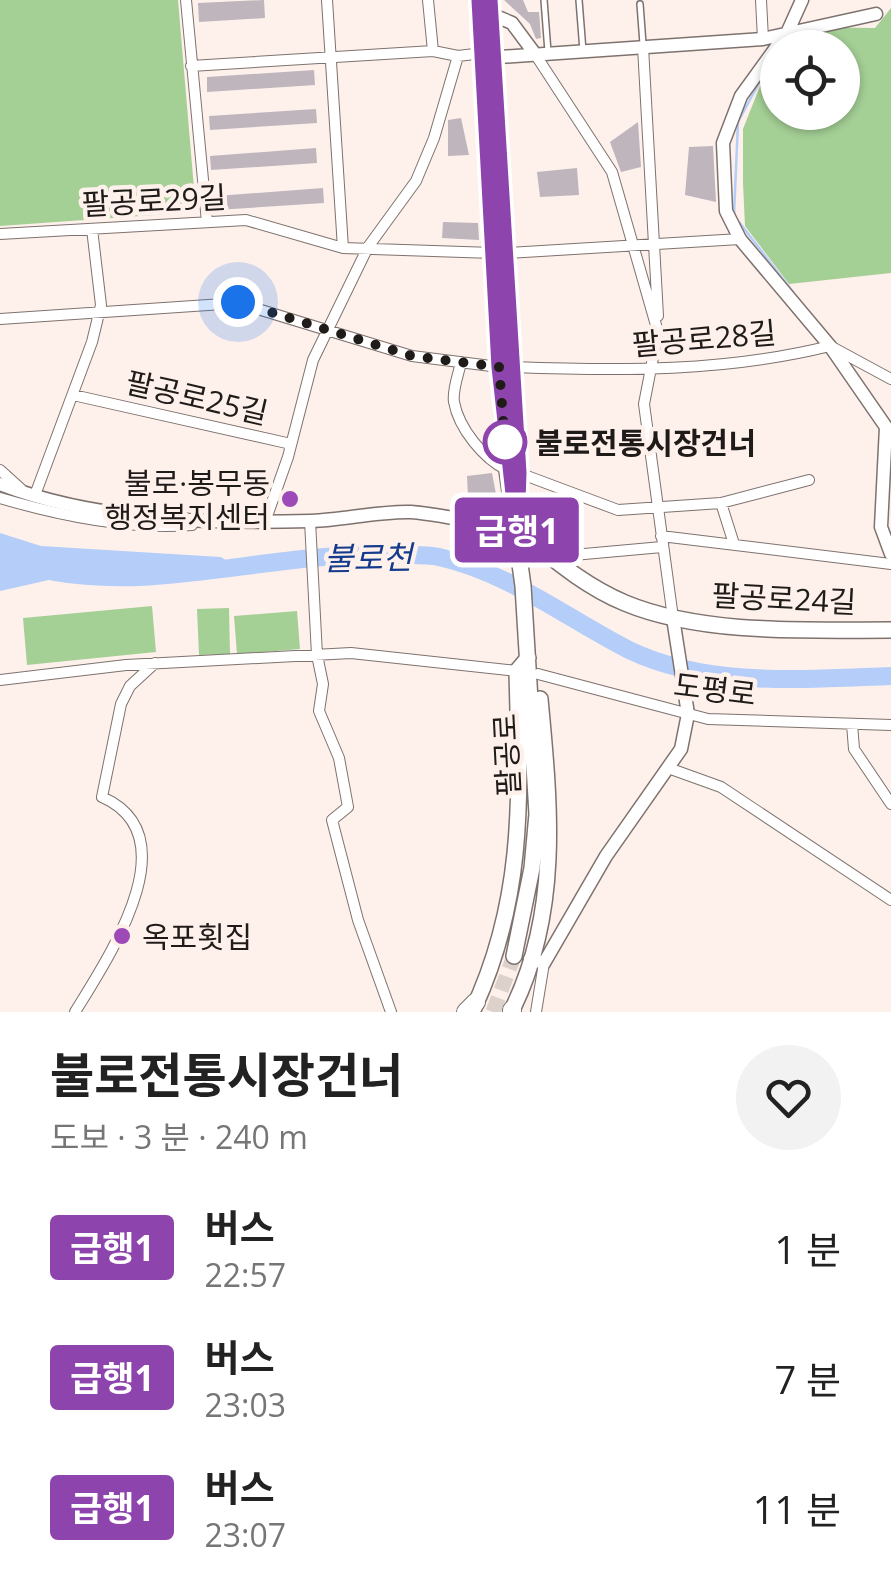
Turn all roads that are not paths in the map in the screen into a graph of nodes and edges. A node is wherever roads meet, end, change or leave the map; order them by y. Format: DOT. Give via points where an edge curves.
graph roads {
  1 [pos="186,0"];
  2 [pos="327,0"];
  3 [pos="428,0"];
  4 [pos="479,0"];
  5 [pos="544,0"];
  6 [pos="579,0"];
  7 [pos="760,0"];
  8 [pos="802,0"];
  9 [pos="640,4"];
  10 [pos="491,7"];
  11 [pos="876,14"];
  12 [pos="762,30"];
  13 [pos="788,30"];
  14 [pos="793,30"];
  15 [pos="760,40"];
  16 [pos="643,48"];
  17 [pos="433,51"];
  18 [pos="583,51"];
  19 [pos="541,54"];
  20 [pos="458,56"];
  21 [pos="487,56"];
  22 [pos="331,59"];
  23 [pos="191,66"];
  24 [pos="760,70"];
  25 [pos="208,222"];
  26 [pos="92,229"];
  27 [pos="0,234"];
  28 [pos="740,239"];
  29 [pos="656,244"];
  30 [pos="634,246"];
  31 [pos="368,247"];
  32 [pos="343,248"];
  33 [pos="500,253"];
  34 [pos="99,312"];
  35 [pos="0,319"];
  36 [pos="326,332"];
  37 [pos="658,332"];
  38 [pos="830,346"];
  39 [pos="461,362"];
  40 [pos="506,367"];
  41 [pos="651,372"];
  42 [pos="891,378"];
  43 [pos="73,395"];
  44 [pos="291,444"];
  45 [pos="0,470"];
  46 [pos="513,472"];
  47 [pos="809,480"];
  48 [pos="0,484"];
  49 [pos="20,489"];
  50 [pos="35,495"];
  51 [pos="0,498"];
  52 [pos="721,503"];
  53 [pos="656,508"];
  54 [pos="266,518"];
  55 [pos="233,521"];
  56 [pos="311,526"];
  57 [pos="517,530"];
  58 [pos="661,542"];
  59 [pos="734,544"];
  60 [pos="891,554"];
  61 [pos="550,556"];
  62 [pos="891,564"];
  63 [pos="674,621"];
  64 [pos="891,630"];
  65 [pos="317,655"];
  66 [pos="155,663"];
  67 [pos="523,664"];
  68 [pos="538,674"];
  69 [pos="0,680"];
  70 [pos="688,714"];
  71 [pos="852,724"];
  72 [pos="891,726"];
  73 [pos="671,769"];
  74 [pos="891,804"];
  75 [pos="891,900"];
  76 [pos="530,959"];
  77 [pos="473,1010"];
  78 [pos="511,1011"];
  79 [pos="76,1012"];
  80 [pos="392,1012"];
  81 [pos="536,1012"];
  1 -- 23 [label="street"];
  2 -- 22 [label="street"];
  3 -- 17 [label="street"];
  4 -- 21 [label="main road"];
  5 -- 19 [label="lane"];
  6 -- 18 [label="lane"];
  7 -- 12 [label="street"];
  8 -- 13 [label="street"];
  9 -- 16 [label="lane"];
  10 -- 19 [label="street"];
  10 -- 21 [label="main road"];
  11 -- 14 [label="street"];
  15 -- 16 [label="street"];
  16 -- 18 [label="street"];
  16 -- 29 [label="street"];
  17 -- 20 [label="street"];
  17 -- 22 [label="street"];
  18 -- 19 [label="street"];
  19 -- 21 [label="street"];
  19 -- 30 [label="street" via="612,172"];
  20 -- 21 [label="street"];
  20 -- 31 [label="street" via="416,181"];
  21 -- 33 [label="main road"];
  22 -- 23 [label="street"];
  22 -- 32 [label="street"];
  23 -- 25 [label="street"];
  24 -- 28 [label="street" via="723,142 726,211"];
  25 -- 26 [label="street, 팔공로29길"];
  25 -- 32 [label="street, 팔공로29길" via="246,220"];
  26 -- 27 [label="street, 팔공로29길"];
  26 -- 34 [label="street"];
  28 -- 29 [label="street, 팔공로29길"];
  28 -- 38 [label="street"];
  29 -- 30 [label="street, 팔공로29길"];
  29 -- 37 [label="street"];
  30 -- 33 [label="street, 팔공로29길"];
  30 -- 37 [label="street"];
  31 -- 32 [label="street, 팔공로29길"];
  31 -- 33 [label="street, 팔공로29길"];
  31 -- 36 [label="street"];
  33 -- 40 [label="main road"];
  34 -- 35 [label="street, 팔공로28길"];
  34 -- 36 [label="street, 팔공로28길" via="238,302"];
  34 -- 43 [label="street"];
  36 -- 39 [label="street, 팔공로28길"];
  36 -- 44 [label="street"];
  37 -- 41 [label="street, 팔공로24길"];
  38 -- 41 [label="street, 팔공로28길"];
  38 -- 42 [label="street"];
  38 -- 60 [label="street" via="886,427 881,527"];
  39 -- 40 [label="street, 팔공로28길"];
  39 -- 46 [label="street" via="454,400 473,440 492,463"];
  40 -- 41 [label="street, 팔공로28길"];
  40 -- 46 [label="main road"];
  41 -- 53 [label="street, 팔공로24길" via="644,404"];
  43 -- 44 [label="street, 팔공로25길"];
  43 -- 50 [label="street"];
  44 -- 54 [label="street, 팔공로25길"];
  45 -- 49 [label="street"];
  46 -- 53 [label="street" via="610,509"];
  46 -- 57 [label="main road"];
  47 -- 52 [label="street"];
  48 -- 49 [label="street"];
  49 -- 50 [label="street"];
  50 -- 55 [label="street" via="92,508"];
  51 -- 55 [label="street" via="114,522"];
  52 -- 53 [label="street"];
  52 -- 59 [label="street"];
  53 -- 58 [label="street, 팔공로24길"];
  54 -- 55 [label="street"];
  54 -- 56 [label="street"];
  56 -- 57 [label="street" via="410,512"];
  56 -- 65 [label="street"];
  57 -- 61 [label="main road, 팔공로24길"];
  57 -- 67 [label="main road, 팔공로"];
  58 -- 59 [label="street"];
  58 -- 61 [label="street"];
  58 -- 63 [label="street, 팔공로24길"];
  59 -- 62 [label="street"];
  61 -- 63 [label="main road, 팔공로24길" via="626,603"];
  63 -- 64 [label="main road, 팔공로24길"];
  63 -- 70 [label="street"];
  65 -- 66 [label="street"];
  65 -- 67 [label="street"];
  65 -- 80 [label="street" via="319,711 340,758 348,807 332,820 358,920"];
  66 -- 69 [label="street"];
  66 -- 79 [label="street" via="121,704 102,797 136,822 141,866 132,905"];
  67 -- 68 [label="main road"];
  67 -- 76 [label="main road, 팔공로" via="536,840"];
  67 -- 77 [label="main road" via="519,847 504,930"];
  68 -- 70 [label="street, 도평로"];
  68 -- 76 [label="main road" via="552,832"];
  70 -- 71 [label="street, 도평로"];
  70 -- 73 [label="street"];
  71 -- 72 [label="street, 도평로"];
  71 -- 74 [label="street" via="854,749"];
  73 -- 75 [label="street" via="721,787"];
  73 -- 76 [label="street"];
  76 -- 78 [label="main road"];
  76 -- 81 [label="street"];
}
